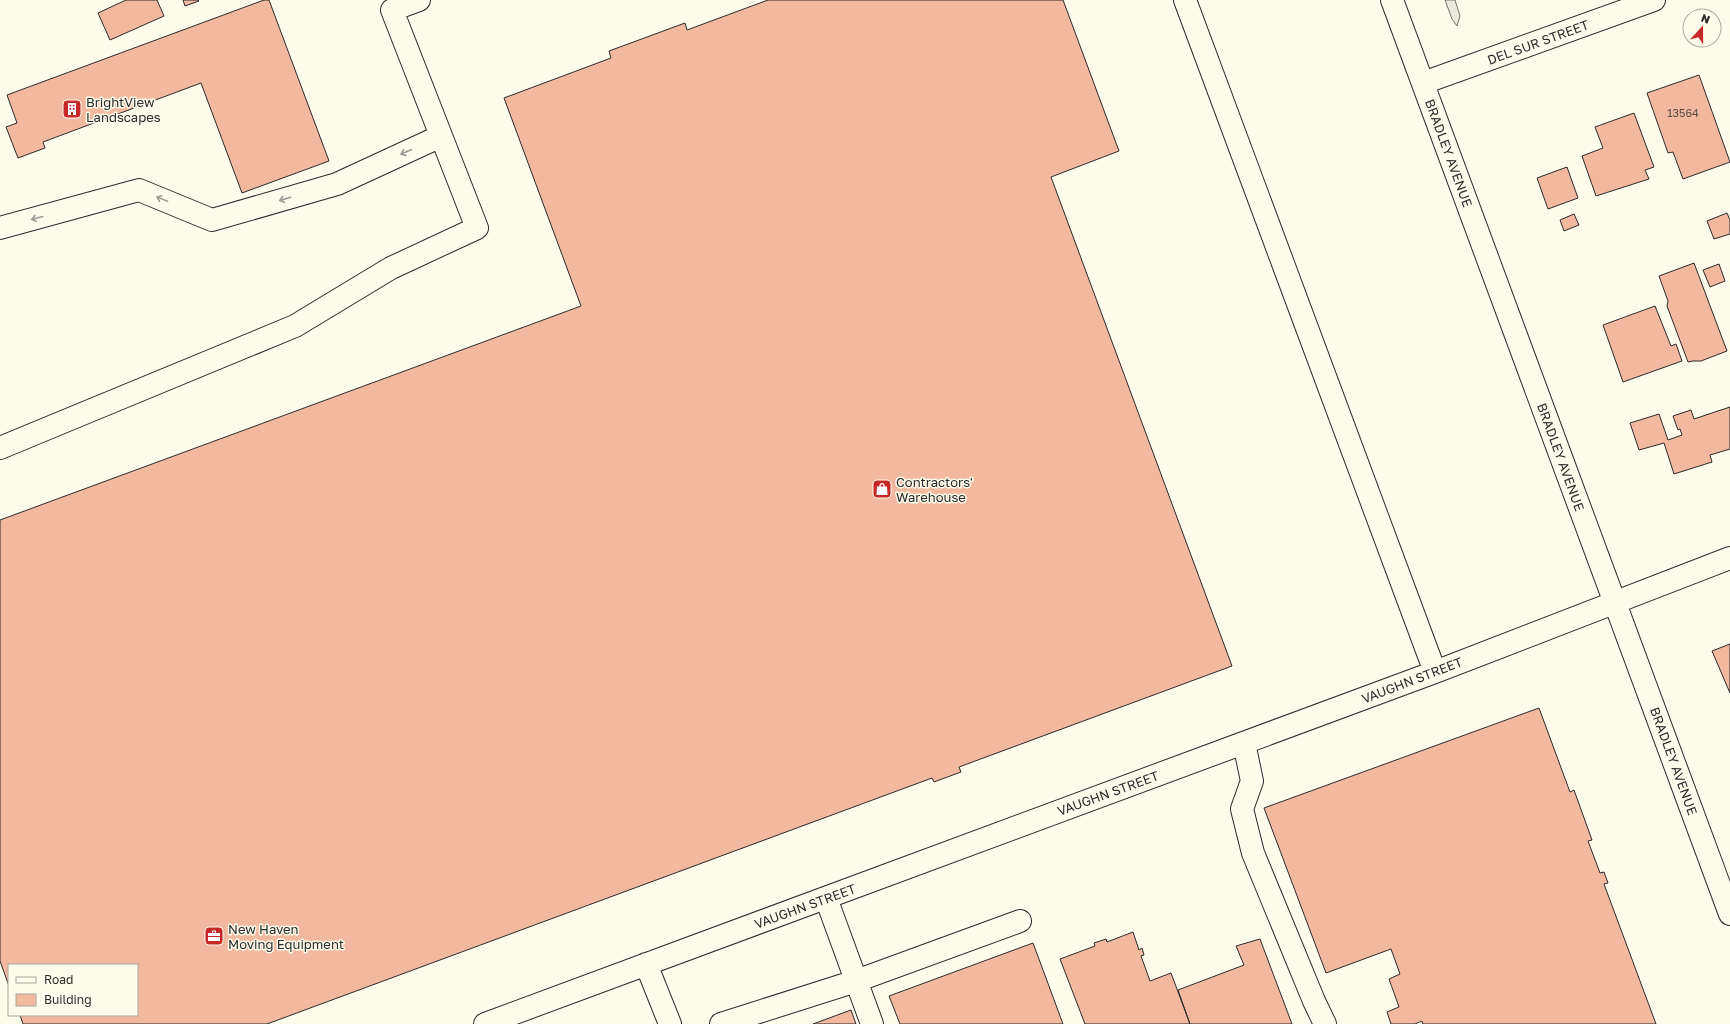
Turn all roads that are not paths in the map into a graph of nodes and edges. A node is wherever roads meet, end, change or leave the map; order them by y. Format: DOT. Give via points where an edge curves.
graph roads {
  1 [pos="419,0"];
  2 [pos="1185,0"];
  3 [pos="1392,0"];
  4 [pos="1654,0"];
  5 [pos="1423,83"];
  6 [pos="441,136"];
  7 [pos="0,228"];
  8 [pos="0,448"];
  9 [pos="1730,558"];
  10 [pos="1615,602"];
  11 [pos="1435,672"];
  12 [pos="1244,743"];
  13 [pos="826,898"];
  14 [pos="1730,914"];
  15 [pos="1020,921"];
  16 [pos="646,964"];
  17 [pos="856,980"];
  18 [pos="485,1024"];
  19 [pos="670,1024"];
  20 [pos="721,1024"];
  21 [pos="872,1024"];
  22 [pos="1325,1024"];
  1 -- 6 [label="street" via="392,10"];
  2 -- 11 [label="street"];
  3 -- 5 [label="street, BRADLEY AVENUE"];
  4 -- 5 [label="street, DEL SUR STREET"];
  5 -- 10 [label="street, BRADLEY AVENUE"];
  6 -- 7 [label="street, one-way" via="337,184 212,220 139,190"];
  6 -- 8 [label="street" via="477,228 391,268 295,326"];
  9 -- 10 [label="street, VAUGHN STREET"];
  10 -- 11 [label="street, VAUGHN STREET"];
  10 -- 14 [label="street, BRADLEY AVENUE"];
  11 -- 12 [label="street, VAUGHN STREET"];
  12 -- 13 [label="street, VAUGHN STREET"];
  12 -- 22 [label="street" via="1252,781 1242,809 1253,853"];
  13 -- 16 [label="street, VAUGHN STREET"];
  13 -- 17 [label="street"];
  15 -- 17 [label="street"];
  16 -- 18 [label="street, VAUGHN STREET"];
  16 -- 19 [label="street"];
  17 -- 20 [label="street"];
  17 -- 21 [label="street"];
}
